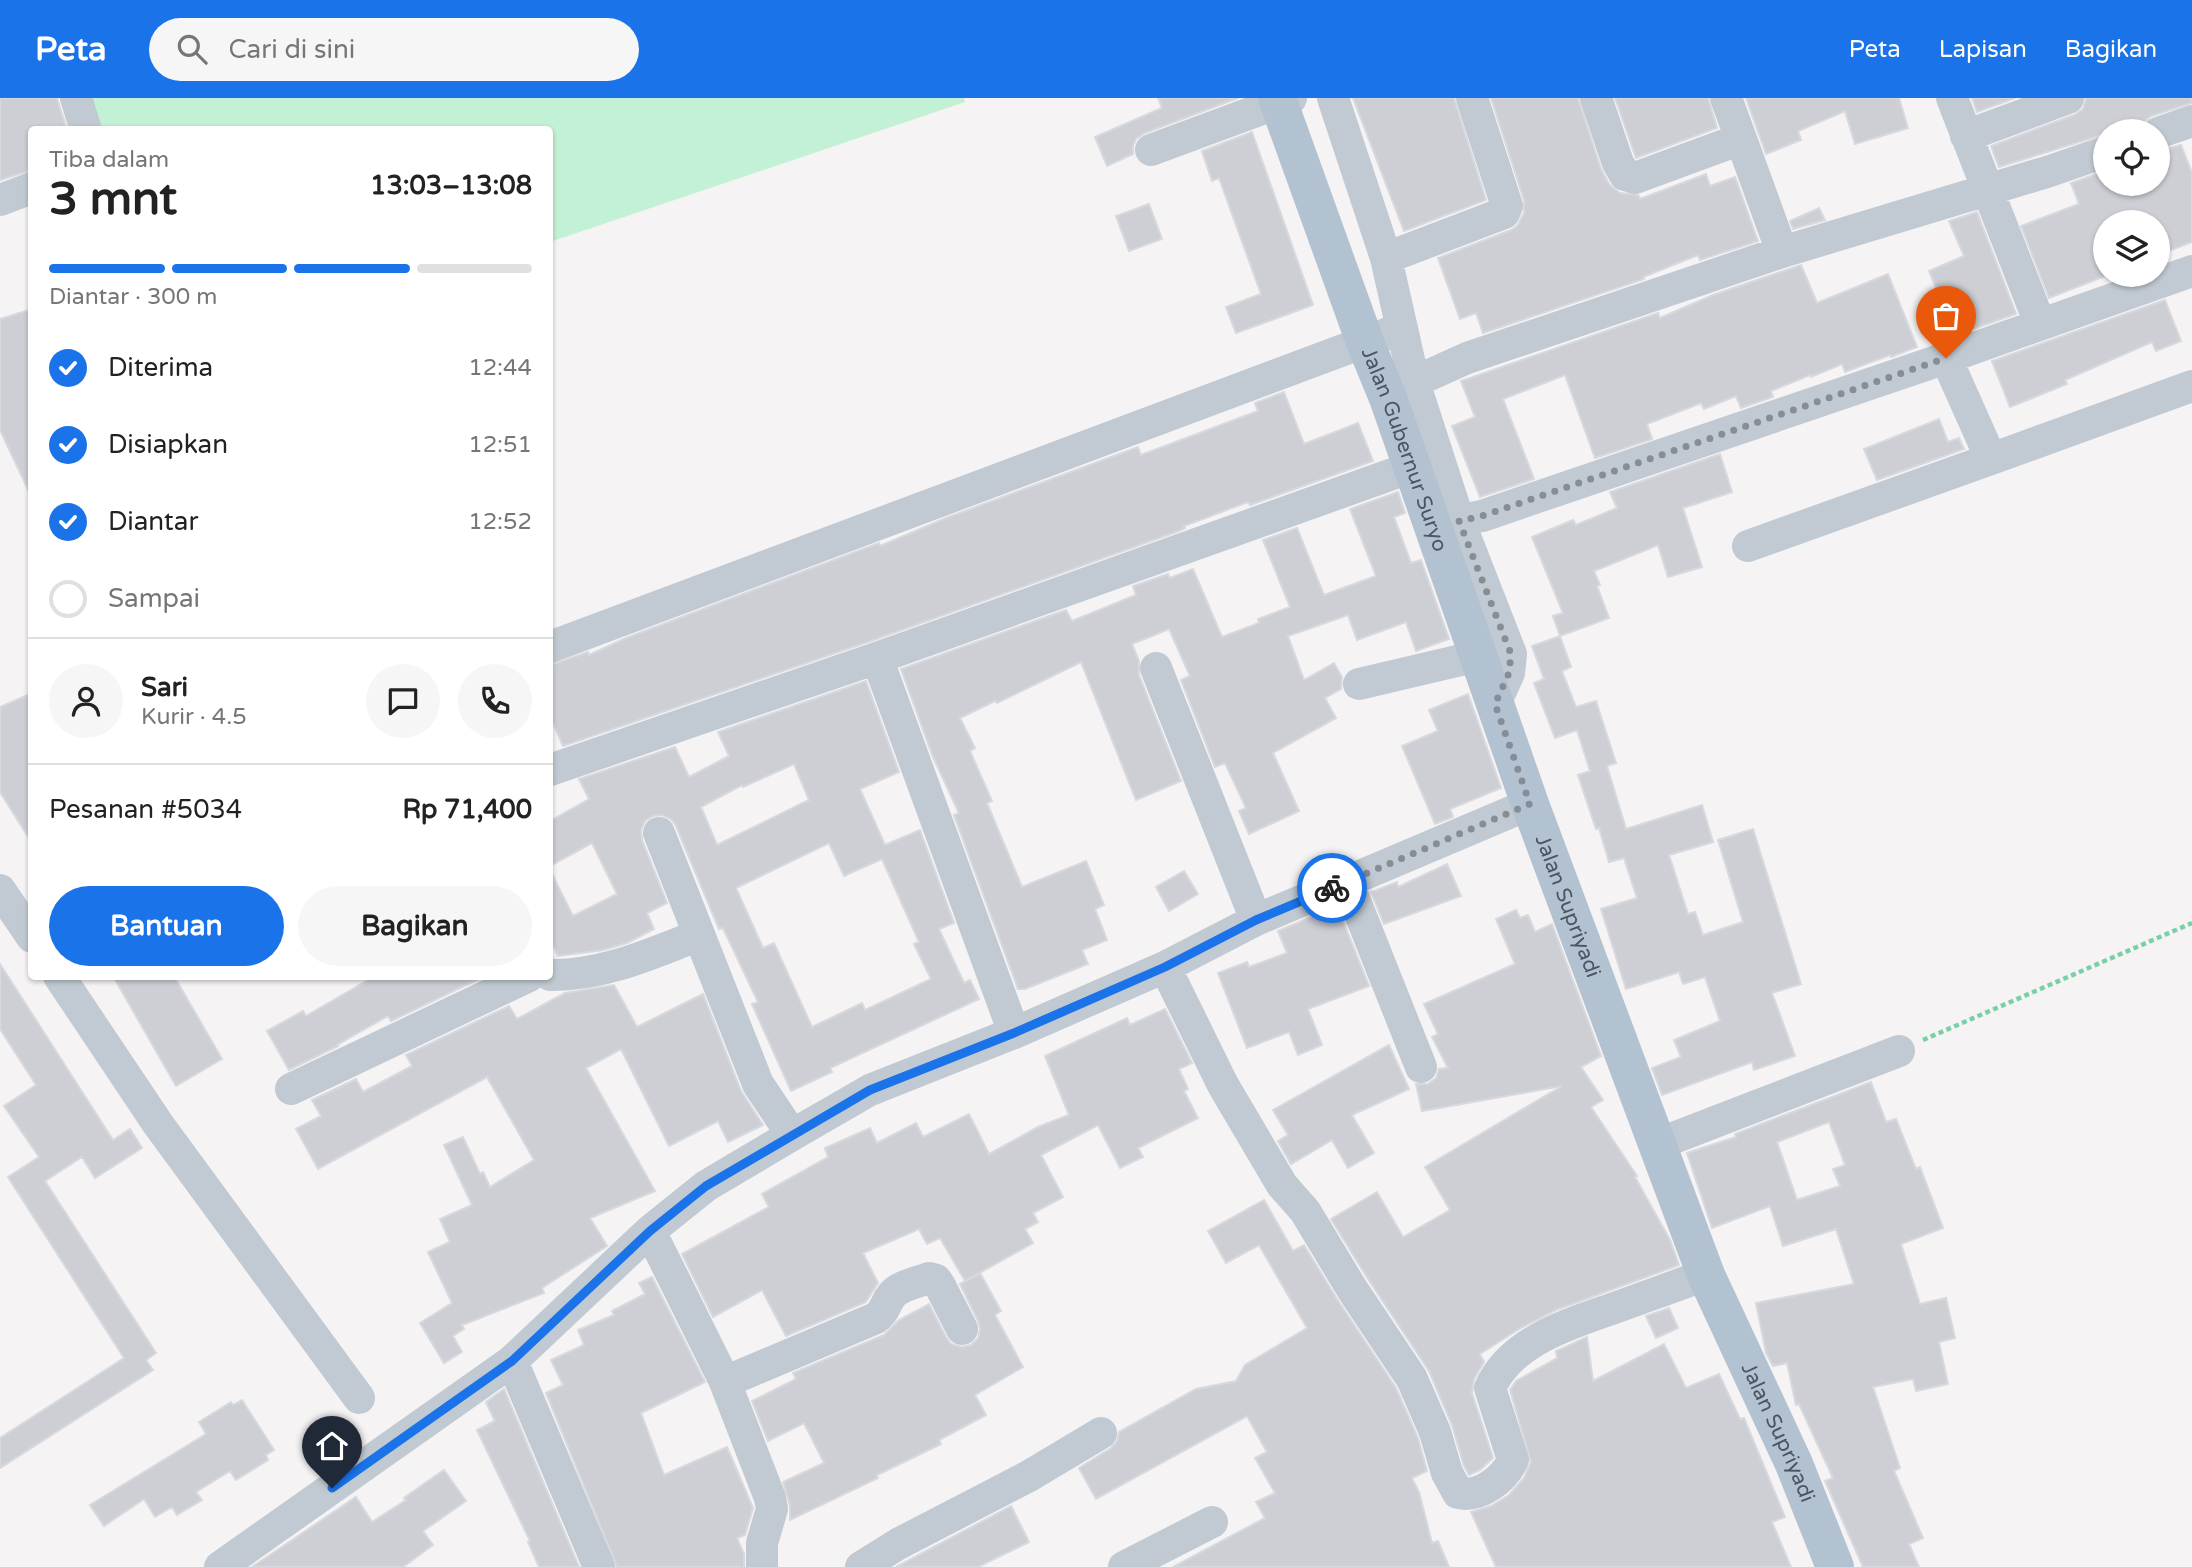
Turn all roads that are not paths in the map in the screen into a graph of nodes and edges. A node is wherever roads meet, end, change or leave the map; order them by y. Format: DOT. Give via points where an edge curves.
graph roads {
  1 [pos="76,98"];
  2 [pos="1333,98"];
  3 [pos="1472,98"];
  4 [pos="1596,98"];
  5 [pos="1726,98"];
  6 [pos="1952,98"];
  7 [pos="2068,98"];
  8 [pos="1282,100"];
  9 [pos="2192,121"];
  10 [pos="85,126"];
  11 [pos="2170,129"];
  12 [pos="1966,136"];
  13 [pos="1741,139"];
  14 [pos="1151,150"];
  15 [pos="2093,156"];
  16 [pos="1988,189"];
  17 [pos="28,190"];
  18 [pos="0,200"];
  19 [pos="1782,253"];
  20 [pos="1386,258"];
  21 [pos="2192,271"];
  22 [pos="2040,324"];
  23 [pos="1402,328"];
  24 [pos="1365,342"];
  25 [pos="1946,358"];
  26 [pos="2192,386"];
  27 [pos="1401,390"];
  28 [pos="1991,460"];
  29 [pos="1412,467"];
  30 [pos="1446,523"];
  31 [pos="1748,546"];
  32 [pos="553,647"];
  33 [pos="1478,656"];
  34 [pos="877,657"];
  35 [pos="1156,668"];
  36 [pos="1359,684"];
  37 [pos="1495,704"];
  38 [pos="553,769"];
  39 [pos="1530,804"];
  40 [pos="659,833"];
  41 [pos="1347,881"];
  42 [pos="0,890"];
  43 [pos="1256,920"];
  44 [pos="28,931"];
  45 [pos="699,935"];
  46 [pos="1165,967"];
  47 [pos="553,975"];
  48 [pos="61,980"];
  49 [pos="521,980"];
  50 [pos="1014,1033"];
  51 [pos="1899,1051"];
  52 [pos="1421,1067"];
  53 [pos="291,1089"];
  54 [pos="792,1135"];
  55 [pos="1658,1144"];
  56 [pos="650,1231"];
  57 [pos="1706,1275"];
  58 [pos="962,1329"];
  59 [pos="512,1361"];
  60 [pos="724,1382"];
  61 [pos="359,1398"];
  62 [pos="1101,1433"];
  63 [pos="1212,1522"];
  64 [pos="220,1567"];
  65 [pos="599,1567"];
  66 [pos="762,1567"];
  67 [pos="861,1567"];
  68 [pos="1124,1567"];
  69 [pos="1835,1567"];
  1 -- 10 [label="street"];
  2 -- 20 [label="street"];
  3 -- 20 [label="street" via="1507,206 1504,213"];
  4 -- 13 [label="street" via="1618,163 1625,175 1634,178"];
  5 -- 13 [label="street"];
  6 -- 12 [label="street"];
  7 -- 12 [label="street"];
  8 -- 14 [label="street"];
  8 -- 24 [label="main road, Jalan Gubernur Suryo"];
  9 -- 11 [label="street"];
  12 -- 16 [label="street"];
  13 -- 19 [label="street"];
  15 -- 16 [label="street"];
  16 -- 19 [label="street"];
  16 -- 22 [label="street"];
  17 -- 18 [label="street"];
  19 -- 27 [label="street" via="1467,358"];
  20 -- 23 [label="street"];
  21 -- 22 [label="street"];
  22 -- 25 [label="street"];
  23 -- 24 [label="street"];
  23 -- 27 [label="street"];
  24 -- 27 [label="main road, Jalan Gubernur Suryo"];
  24 -- 32 [label="street"];
  25 -- 28 [label="street"];
  25 -- 30 [label="street" via="1482,516"];
  26 -- 28 [label="street"];
  27 -- 29 [label="main road, Jalan Gubernur Suryo"];
  27 -- 30 [label="street"];
  28 -- 31 [label="street"];
  29 -- 30 [label="main road, Jalan Gubernur Suryo"];
  29 -- 34 [label="street"];
  30 -- 33 [label="main road, Jalan Gubernur Suryo"];
  30 -- 37 [label="street" via="1511,654 1509,673"];
  33 -- 36 [label="street"];
  33 -- 37 [label="main road, Jalan Gubernur Suryo"];
  34 -- 38 [label="street"];
  34 -- 50 [label="street"];
  35 -- 43 [label="street"];
  37 -- 39 [label="main road, Jalan Gubernur Suryo"];
  39 -- 41 [label="street"];
  39 -- 55 [label="main road, Jalan Supriyadi"];
  40 -- 45 [label="street"];
  41 -- 43 [label="street"];
  41 -- 52 [label="street"];
  42 -- 44 [label="street"];
  43 -- 46 [label="street"];
  45 -- 47 [label="street" via="625,964"];
  45 -- 54 [label="street" via="758,1084"];
  46 -- 50 [label="street"];
  46 -- 57 [label="street" via="1223,1085 1282,1185 1305,1211 1412,1379 1458,1493 1465,1495 1500,1480 1513,1460 1490,1388 1510,1360 1551,1331"];
  48 -- 61 [label="street" via="158,1124"];
  49 -- 53 [label="street"];
  50 -- 54 [label="street" via="870,1090"];
  51 -- 55 [label="street"];
  54 -- 56 [label="street" via="706,1186"];
  55 -- 57 [label="main road, Jalan Supriyadi"];
  56 -- 59 [label="street"];
  56 -- 60 [label="street"];
  57 -- 69 [label="main road, Jalan Supriyadi" via="1794,1464"];
  58 -- 60 [label="street" via="940,1286 929,1278 895,1291 876,1318"];
  59 -- 64 [label="street"];
  59 -- 65 [label="street"];
  60 -- 66 [label="street" via="770,1498"];
  62 -- 67 [label="street"];
  63 -- 68 [label="street"];
}
